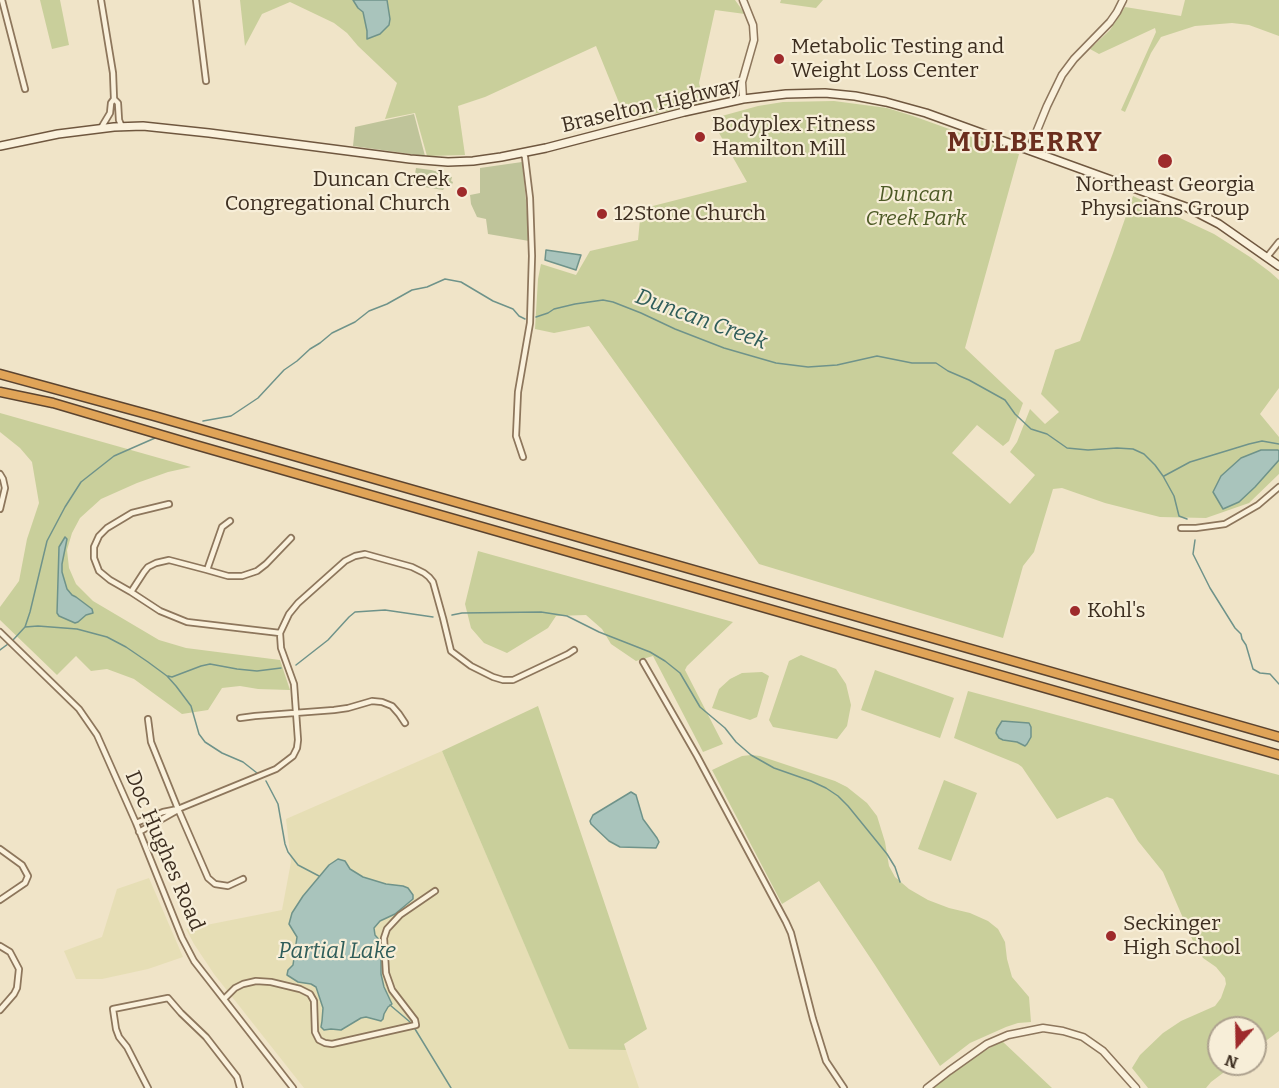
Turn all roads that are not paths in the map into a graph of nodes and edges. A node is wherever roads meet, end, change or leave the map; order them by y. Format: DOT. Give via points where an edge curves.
graph roads {
  1 [pos="2,0"];
  2 [pos="101,0"];
  3 [pos="196,0"];
  4 [pos="743,0"];
  5 [pos="1123,0"];
  6 [pos="206,81"];
  7 [pos="25,89"];
  8 [pos="114,99"];
  9 [pos="743,99"];
  10 [pos="122,127"];
  11 [pos="100,129"];
  12 [pos="0,146"];
  13 [pos="1029,150"];
  14 [pos="524,153"];
  15 [pos="1279,242"];
  16 [pos="1267,257"];
  17 [pos="1279,266"];
  18 [pos="0,374"];
  19 [pos="0,392"];
  20 [pos="524,457"];
  21 [pos="0,474"];
  22 [pos="1279,487"];
  23 [pos="169,504"];
  24 [pos="0,509"];
  25 [pos="230,521"];
  26 [pos="1180,528"];
  27 [pos="291,538"];
  28 [pos="207,570"];
  29 [pos="131,592"];
  30 [pos="0,632"];
  31 [pos="280,633"];
  32 [pos="574,650"];
  33 [pos="643,662"];
  34 [pos="296,712"];
  35 [pos="240,718"];
  36 [pos="148,719"];
  37 [pos="1218,719"];
  38 [pos="405,723"];
  39 [pos="1279,732"];
  40 [pos="1279,737"];
  41 [pos="1279,755"];
  42 [pos="178,809"];
  43 [pos="136,823"];
  44 [pos="139,832"];
  45 [pos="0,849"];
  46 [pos="243,879"];
  47 [pos="435,891"];
  48 [pos="0,900"];
  49 [pos="0,946"];
  50 [pos="224,999"];
  51 [pos="0,1010"];
  52 [pos="930,1087"];
  53 [pos="148,1088"];
  54 [pos="240,1088"];
  55 [pos="294,1088"];
  56 [pos="844,1088"];
  57 [pos="1137,1088"];
  1 -- 7 [label="street"];
  2 -- 8 [label="street"];
  3 -- 6 [label="street"];
  4 -- 9 [label="street" via="753,25 754,40 742,82"];
  5 -- 13 [label="street" via="1110,22 1062,75"];
  8 -- 10 [label="street"];
  8 -- 11 [label="street"];
  9 -- 13 [label="main road, Braselton Highway" via="795,93 855,96 926,113"];
  9 -- 14 [label="main road, Braselton Highway"];
  10 -- 11 [label="main road, Braselton Highway"];
  10 -- 14 [label="main road, Braselton Highway" via="180,130 434,161 472,161"];
  11 -- 12 [label="main road, Braselton Highway"];
  13 -- 16 [label="main road, Braselton Highway" via="1186,207"];
  14 -- 20 [label="street" via="532,256 530,323 518,392 516,436"];
  15 -- 16 [label="street"];
  16 -- 17 [label="main road, Braselton Highway"];
  18 -- 37 [label="highway"];
  19 -- 41 [label="highway" via="53,403"];
  21 -- 24 [label="street" via="5,488"];
  22 -- 26 [label="street" via="1225,524"];
  23 -- 29 [label="street" via="132,513 106,528 94,547 99,571"];
  25 -- 28 [label="street" via="222,527"];
  27 -- 28 [label="street" via="256,571 228,576"];
  28 -- 29 [label="street" via="169,560 156,563 148,567"];
  29 -- 31 [label="street" via="160,611 187,622"];
  30 -- 43 [label="street, Doc Hughes Road" via="79,709 98,735"];
  31 -- 32 [label="street" via="298,603 345,561 365,554 424,573 433,582 451,651 494,677 513,680"];
  31 -- 34 [label="street" via="281,648 294,684"];
  33 -- 56 [label="street" via="786,922 826,1061"];
  34 -- 35 [label="street"];
  34 -- 38 [label="street" via="382,702 392,706"];
  34 -- 42 [label="street" via="297,748 287,762"];
  36 -- 42 [label="street" via="151,742"];
  37 -- 39 [label="highway"];
  37 -- 40 [label="highway"];
  42 -- 43 [label="street"];
  42 -- 44 [label="street"];
  42 -- 46 [label="street" via="208,878 228,886"];
  43 -- 44 [label="street, Doc Hughes Road"];
  44 -- 50 [label="street, Doc Hughes Road" via="182,938 194,961"];
  45 -- 48 [label="street" via="22,866 28,876 25,883"];
  47 -- 50 [label="street" via="400,915 384,938 386,973 392,990 417,1024 332,1044 319,1040 315,1032 314,1000 310,993 256,981 235,988"];
  49 -- 51 [label="street" via="10,952 19,969 17,988"];
  50 -- 55 [label="street, Doc Hughes Road"];
  52 -- 57 [label="street" via="987,1044 1043,1028 1083,1037 1103,1051"];
  53 -- 54 [label="street" via="119,1037 113,1009 168,998 206,1036 237,1077"];
}
